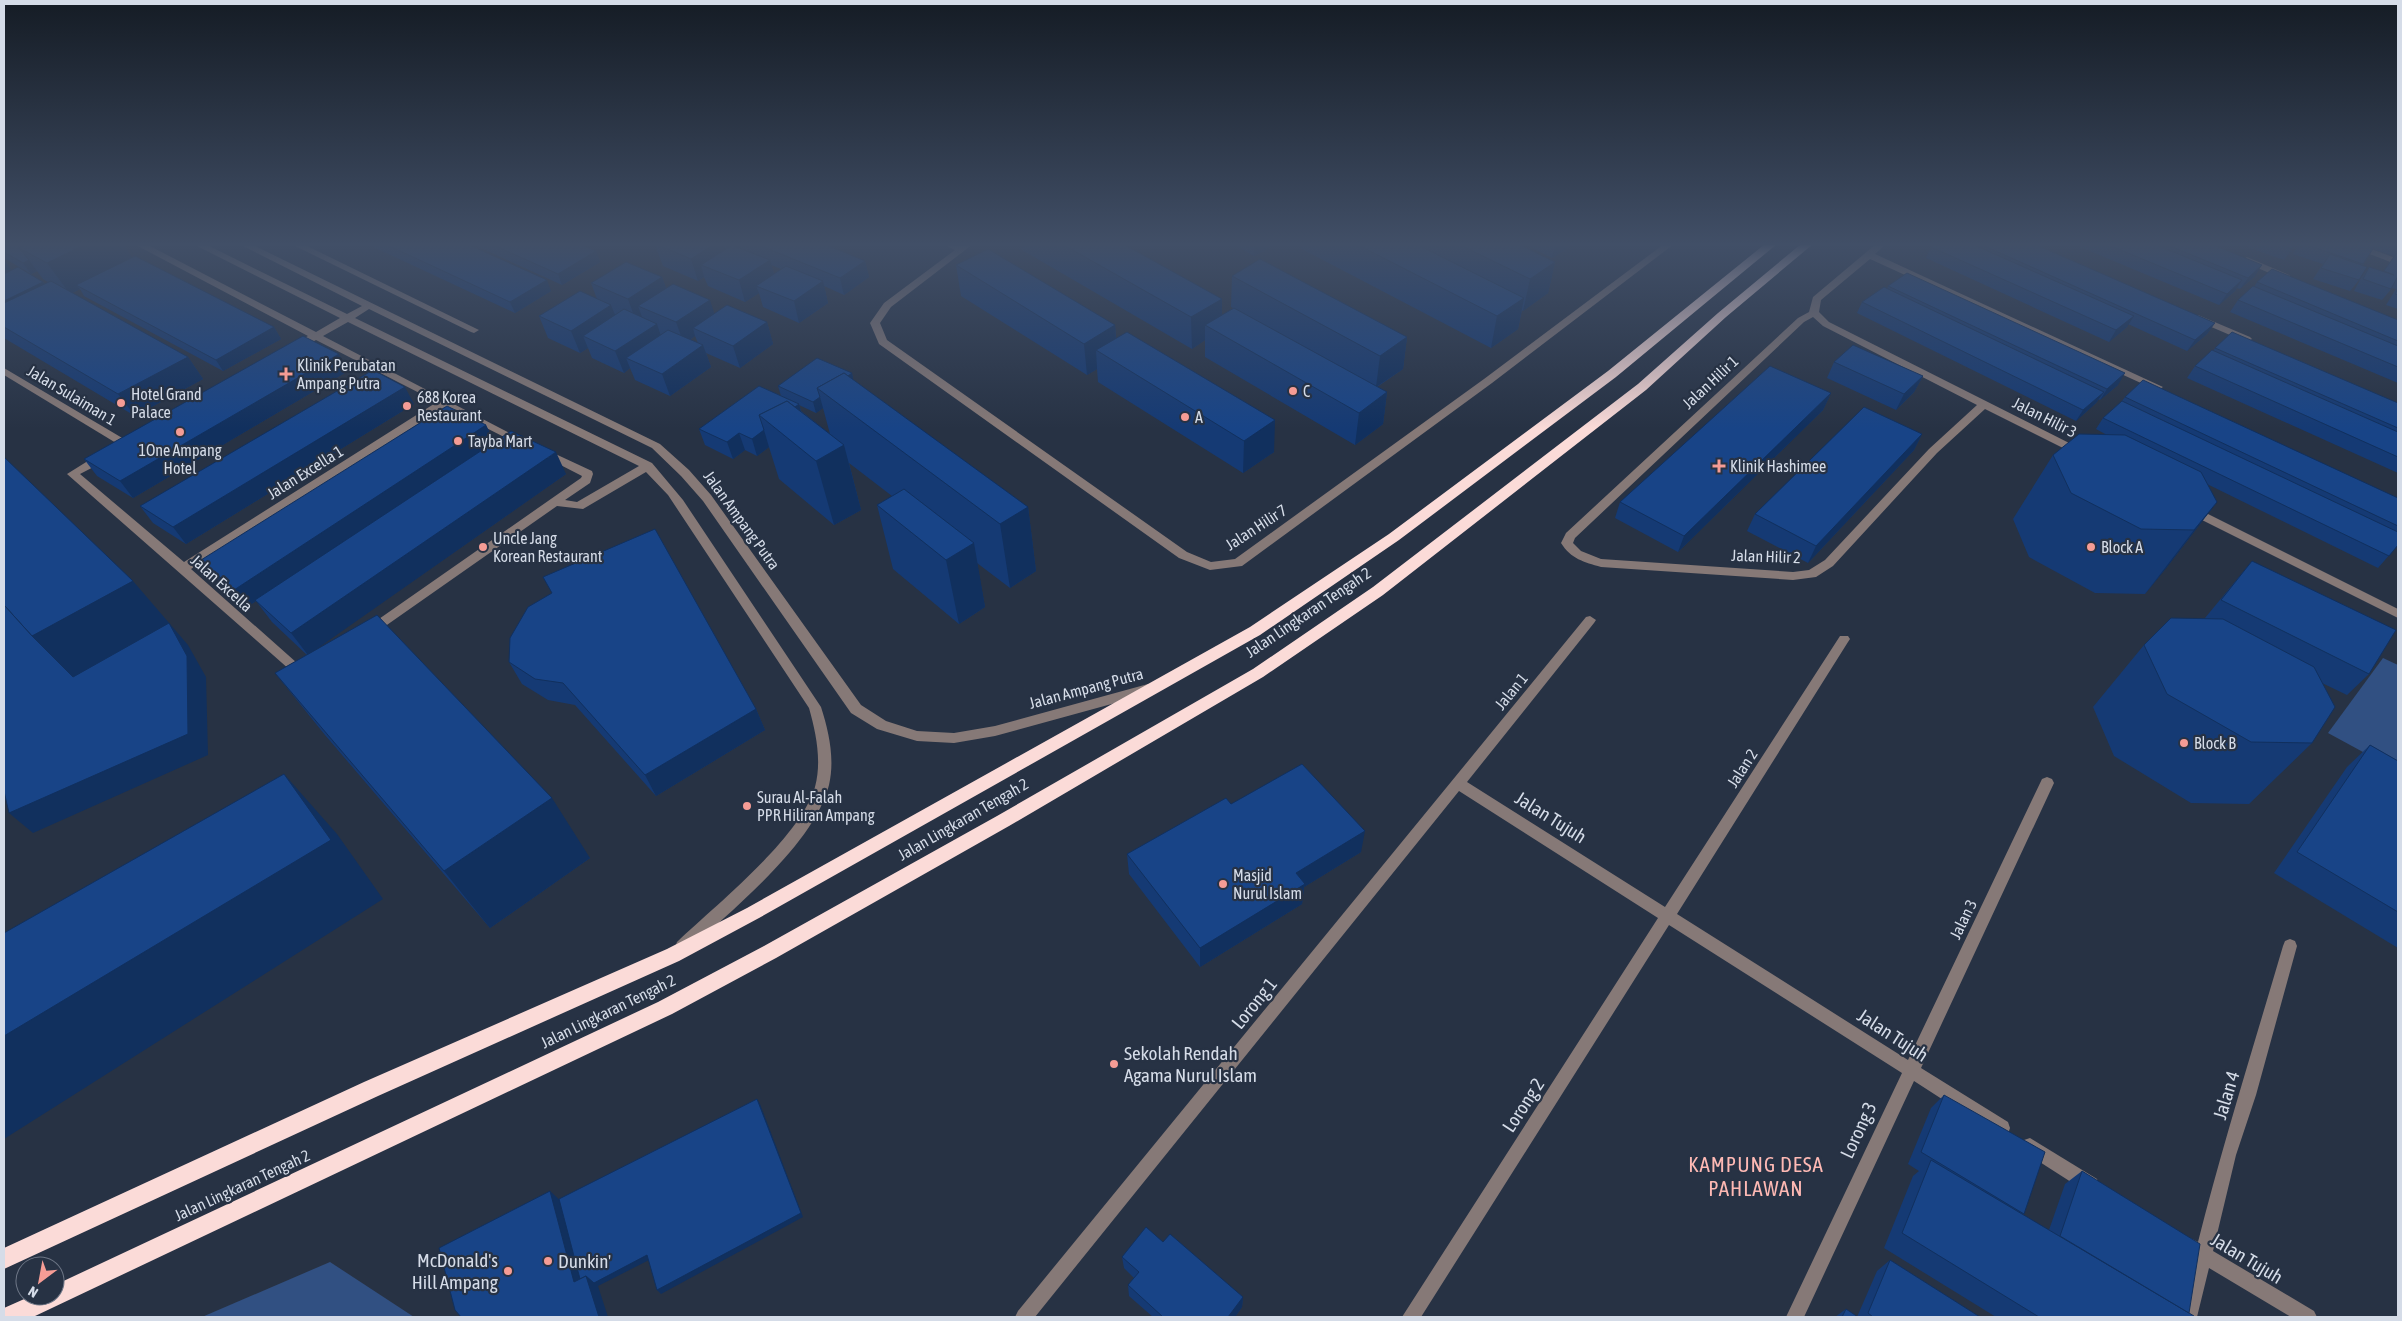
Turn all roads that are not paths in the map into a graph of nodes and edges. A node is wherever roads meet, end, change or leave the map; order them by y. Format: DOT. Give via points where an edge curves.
graph roads {
  1 [pos="257,306"];
  2 [pos="319,306"];
  3 [pos="369,306"];
  4 [pos="371,306"];
  5 [pos="423,306"];
  6 [pos="887,306"];
  7 [pos="1588,306"];
  8 [pos="1696,306"];
  9 [pos="1733,306"];
  10 [pos="1815,306"];
  11 [pos="1980,306"];
  12 [pos="1814,313"];
  13 [pos="2189,314"];
  14 [pos="346,319"];
  15 [pos="474,330"];
  16 [pos="315,336"];
  17 [pos="2258,344"];
  18 [pos="281,356"];
  19 [pos="4,371"];
  20 [pos="2169,392"];
  21 [pos="445,402"];
  22 [pos="1984,404"];
  23 [pos="121,446"];
  24 [pos="2090,458"];
  25 [pos="648,466"];
  26 [pos="2176,501"];
  27 [pos="556,502"];
  28 [pos="1570,549"];
  29 [pos="182,569"];
  30 [pos="2398,614"];
  31 [pos="1590,620"];
  32 [pos="364,635"];
  33 [pos="1844,639"];
  34 [pos="316,666"];
  35 [pos="1163,684"];
  36 [pos="2047,782"];
  37 [pos="1458,783"];
  38 [pos="1668,915"];
  39 [pos="2290,946"];
  40 [pos="673,955"];
  41 [pos="1910,1070"];
  42 [pos="2102,1192"];
  43 [pos="2170,1235"];
  44 [pos="2203,1256"];
  45 [pos="4,1259"];
  46 [pos="65,1291"];
  47 [pos="33,1306"];
  48 [pos="9,1317"];
  49 [pos="1024,1317"];
  50 [pos="1411,1317"];
  51 [pos="1795,1317"];
  52 [pos="2188,1317"];
  53 [pos="2308,1317"];
  1 -- 16 [label="street"];
  2 -- 14 [label="street"];
  3 -- 14 [label="street"];
  4 -- 35 [label="street, Jalan Ampang Putra" via="656,446 707,498 856,709 882,724 917,736 954,738 995,731"];
  5 -- 15 [label="street"];
  6 -- 7 [label="street, Jalan Hilir 7" via="875,323 883,342 1183,555 1210,566 1238,562"];
  8 -- 35 [label="highway, Jalan Lingkaran Tengah 2" via="1612,374 1355,564 1255,631"];
  9 -- 46 [label="highway, Jalan Lingkaran Tengah 2" via="1642,386 1378,591 1258,673 1003,821 665,1008"];
  10 -- 12 [label="street, Jalan Hilir 1"];
  11 -- 20 [label="street"];
  12 -- 22 [label="street, Jalan Hilir 3" via="1826,324"];
  12 -- 28 [label="street, Jalan Hilir 1" via="1801,320 1570,536 1567,543"];
  13 -- 17 [label="street"];
  14 -- 16 [label="street"];
  14 -- 25 [label="street"];
  16 -- 18 [label="street"];
  16 -- 21 [label="street"];
  19 -- 23 [label="street, Jalan Sulaiman 1"];
  21 -- 27 [label="street" via="588,474 586,480"];
  21 -- 29 [label="street, Jalan Excella 1"];
  22 -- 24 [label="street, Jalan Hilir 3"];
  22 -- 28 [label="street, Jalan Hilir 2" via="1933,451 1829,563 1812,574 1793,576 1601,563"];
  23 -- 29 [label="street, Jalan Excella" via="72,474"];
  25 -- 27 [label="street" via="579,506"];
  25 -- 40 [label="street" via="667,486 810,699 824,734 824,766 818,796 800,828 774,858"];
  26 -- 30 [label="street"];
  27 -- 32 [label="street"];
  29 -- 34 [label="street, Jalan Excella" via="294,667 308,669"];
  31 -- 37 [label="street, Jalan 1"];
  33 -- 38 [label="street, Jalan 2"];
  35 -- 40 [label="highway, Jalan Lingkaran Tengah 2" via="753,914"];
  36 -- 41 [label="street, Jalan 3"];
  37 -- 38 [label="street, Jalan Tujuh"];
  37 -- 49 [label="street, Lorong 1"];
  38 -- 41 [label="street, Jalan Tujuh"];
  38 -- 50 [label="street, Lorong 2"];
  39 -- 44 [label="street, Jalan 4" via="2228,1155"];
  40 -- 45 [label="highway, Jalan Lingkaran Tengah 2" via="370,1089"];
  41 -- 42 [label="street, Jalan Tujuh"];
  41 -- 51 [label="street, Lorong 3"];
  43 -- 44 [label="street, Jalan Tujuh"];
  44 -- 52 [label="street, Jalan 4"];
  44 -- 53 [label="street, Jalan Tujuh"];
  47 -- 48 [label="highway, Jalan Lingkaran Tengah 2"];
}
